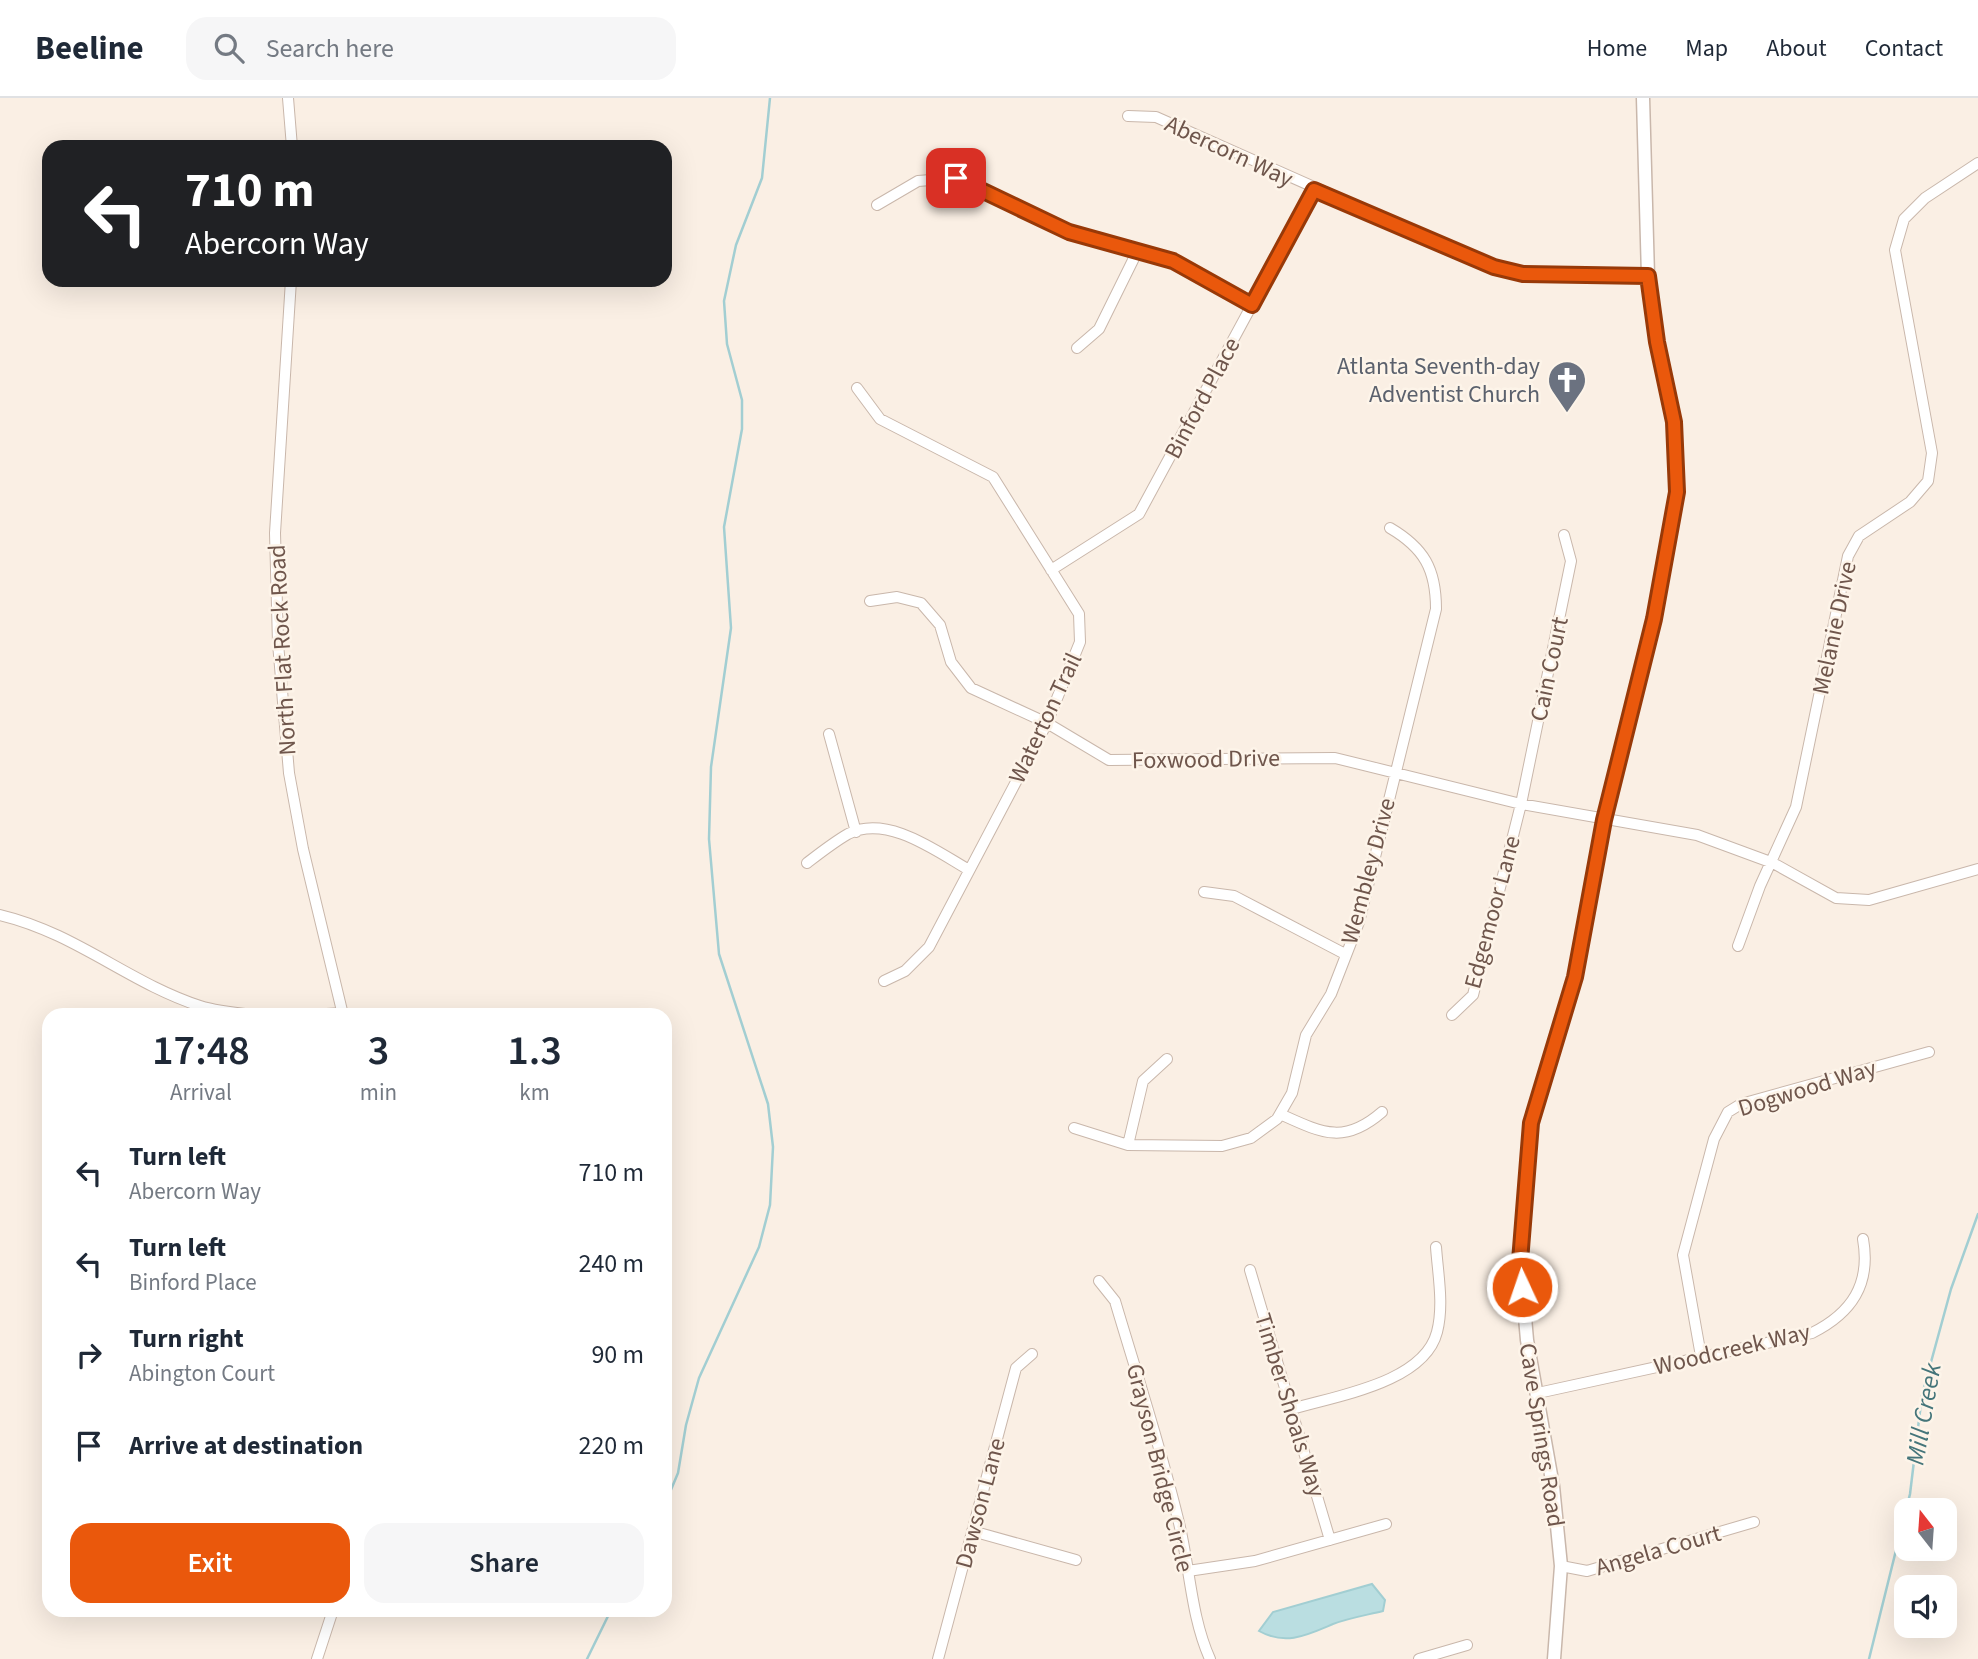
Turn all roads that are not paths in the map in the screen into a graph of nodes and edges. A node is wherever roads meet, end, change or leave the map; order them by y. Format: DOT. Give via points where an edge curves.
graph roads {
  1 [pos="288,98"];
  2 [pos="1643,98"];
  3 [pos="1128,116"];
  4 [pos="291,140"];
  5 [pos="1978,163"];
  6 [pos="1314,190"];
  7 [pos="877,205"];
  8 [pos="1137,251"];
  9 [pos="1648,276"];
  10 [pos="291,287"];
  11 [pos="1252,305"];
  12 [pos="1077,348"];
  13 [pos="857,387"];
  14 [pos="1390,528"];
  15 [pos="1564,535"];
  16 [pos="1051,569"];
  17 [pos="870,601"];
  18 [pos="1047,723"];
  19 [pos="829,734"];
  20 [pos="1394,774"];
  21 [pos="1521,804"];
  22 [pos="1604,820"];
  23 [pos="856,832"];
  24 [pos="807,863"];
  25 [pos="1773,863"];
  26 [pos="1978,869"];
  27 [pos="969,870"];
  28 [pos="1204,892"];
  29 [pos="0,915"];
  30 [pos="1738,946"];
  31 [pos="1345,954"];
  32 [pos="884,981"];
  33 [pos="212,1008"];
  34 [pos="341,1008"];
  35 [pos="1452,1015"];
  36 [pos="1928,1052"];
  37 [pos="1167,1059"];
  38 [pos="1382,1112"];
  39 [pos="1280,1114"];
  40 [pos="1074,1128"];
  41 [pos="1128,1146"];
  42 [pos="1863,1239"];
  43 [pos="1436,1247"];
  44 [pos="1250,1270"];
  45 [pos="1099,1281"];
  46 [pos="1032,1354"];
  47 [pos="1701,1356"];
  48 [pos="1538,1393"];
  49 [pos="1292,1409"];
  50 [pos="1754,1522"];
  51 [pos="1387,1524"];
  52 [pos="972,1531"];
  53 [pos="1331,1540"];
  54 [pos="1076,1560"];
  55 [pos="1561,1566"];
  56 [pos="1188,1571"];
  57 [pos="331,1617"];
  58 [pos="1467,1645"];
  59 [pos="317,1659"];
  60 [pos="938,1659"];
  61 [pos="1210,1659"];
  62 [pos="1419,1659"];
  63 [pos="1553,1659"];
  1 -- 4 [label="street"];
  2 -- 9 [label="street, Cave Springs Road"];
  3 -- 6 [label="street, Abercorn Way" via="1156,117"];
  5 -- 25 [label="street, Melanie Drive" via="1925,198 1904,219 1895,250 1932,453 1928,481 1910,502 1859,536 1848,556 1796,807"];
  6 -- 9 [label="street, Abercorn Way" via="1494,267 1523,274"];
  6 -- 11 [label="street, Binford Place"];
  7 -- 8 [label="street" via="918,181 956,178 1069,232"];
  8 -- 11 [label="street" via="1173,261"];
  8 -- 12 [label="street" via="1099,329"];
  9 -- 22 [label="street, Cave Springs Road" via="1674,422 1677,492 1654,619"];
  10 -- 34 [label="street, North Flat Rock Road" via="275,533 278,643 289,773"];
  11 -- 16 [label="street, Binford Place" via="1139,514"];
  13 -- 16 [label="street, Waterton Trail" via="880,419 993,477"];
  14 -- 20 [label="street, Wembley Drive" via="1409,539 1436,584 1436,609"];
  15 -- 21 [label="street, Cain Court" via="1571,561"];
  16 -- 18 [label="street, Waterton Trail" via="1079,614 1080,642"];
  17 -- 18 [label="street, Foxwood Drive" via="897,597 921,603 940,625 951,662 971,688"];
  18 -- 20 [label="street, Foxwood Drive" via="1109,760 1324,758"];
  18 -- 27 [label="street, Waterton Trail"];
  19 -- 23 [label="street"];
  20 -- 21 [label="street, Foxwood Drive"];
  20 -- 31 [label="street, Wembley Drive" via="1359,922"];
  21 -- 22 [label="street, Foxwood Drive"];
  21 -- 35 [label="street, Edgemoor Lane" via="1474,995"];
  22 -- 25 [label="street, Foxwood Drive" via="1697,835"];
  22 -- 48 [label="street, Cave Springs Road" via="1575,977 1531,1123 1520,1261 1527,1340"];
  23 -- 24 [label="street"];
  23 -- 27 [label="street" via="871,828 911,837"];
  25 -- 26 [label="street, Foxwood Drive" via="1836,898 1869,900"];
  25 -- 30 [label="street, Melanie Drive"];
  27 -- 32 [label="street, Waterton Trail" via="929,947 905,971"];
  28 -- 31 [label="street" via="1234,896"];
  29 -- 33 [label="street" via="62,935 143,980"];
  31 -- 39 [label="street, Wembley Drive" via="1331,994 1306,1035 1293,1093"];
  36 -- 47 [label="street, Dogwood Way" via="1741,1104 1728,1112 1714,1139 1683,1255"];
  37 -- 41 [label="street" via="1143,1081"];
  38 -- 39 [label="street" via="1362,1129 1323,1133"];
  39 -- 41 [label="street, Wembley Drive" via="1251,1138 1222,1146"];
  40 -- 41 [label="street, Wembley Drive"];
  42 -- 47 [label="street, Woodcreek Way" via="1867,1258 1860,1286 1850,1307 1833,1322 1812,1333"];
  43 -- 49 [label="street" via="1440,1308 1436,1335 1420,1362 1391,1379"];
  44 -- 49 [label="street, Timber Shoals Way"];
  45 -- 56 [label="street, Grayson Bridge Circle" via="1115,1301 1168,1476"];
  46 -- 52 [label="street, Dawson Lane" via="1016,1368"];
  47 -- 48 [label="street, Woodcreek Way"];
  48 -- 55 [label="street, Cave Springs Road"];
  49 -- 53 [label="street, Timber Shoals Way"];
  50 -- 55 [label="street, Angela Court" via="1587,1571"];
  51 -- 53 [label="street"];
  52 -- 54 [label="street"];
  52 -- 60 [label="street, Dawson Lane"];
  53 -- 56 [label="street" via="1255,1561"];
  55 -- 63 [label="street, Cave Springs Road"];
  56 -- 61 [label="street, Grayson Bridge Circle"];
  57 -- 59 [label="street"];
  58 -- 62 [label="street"];
}
